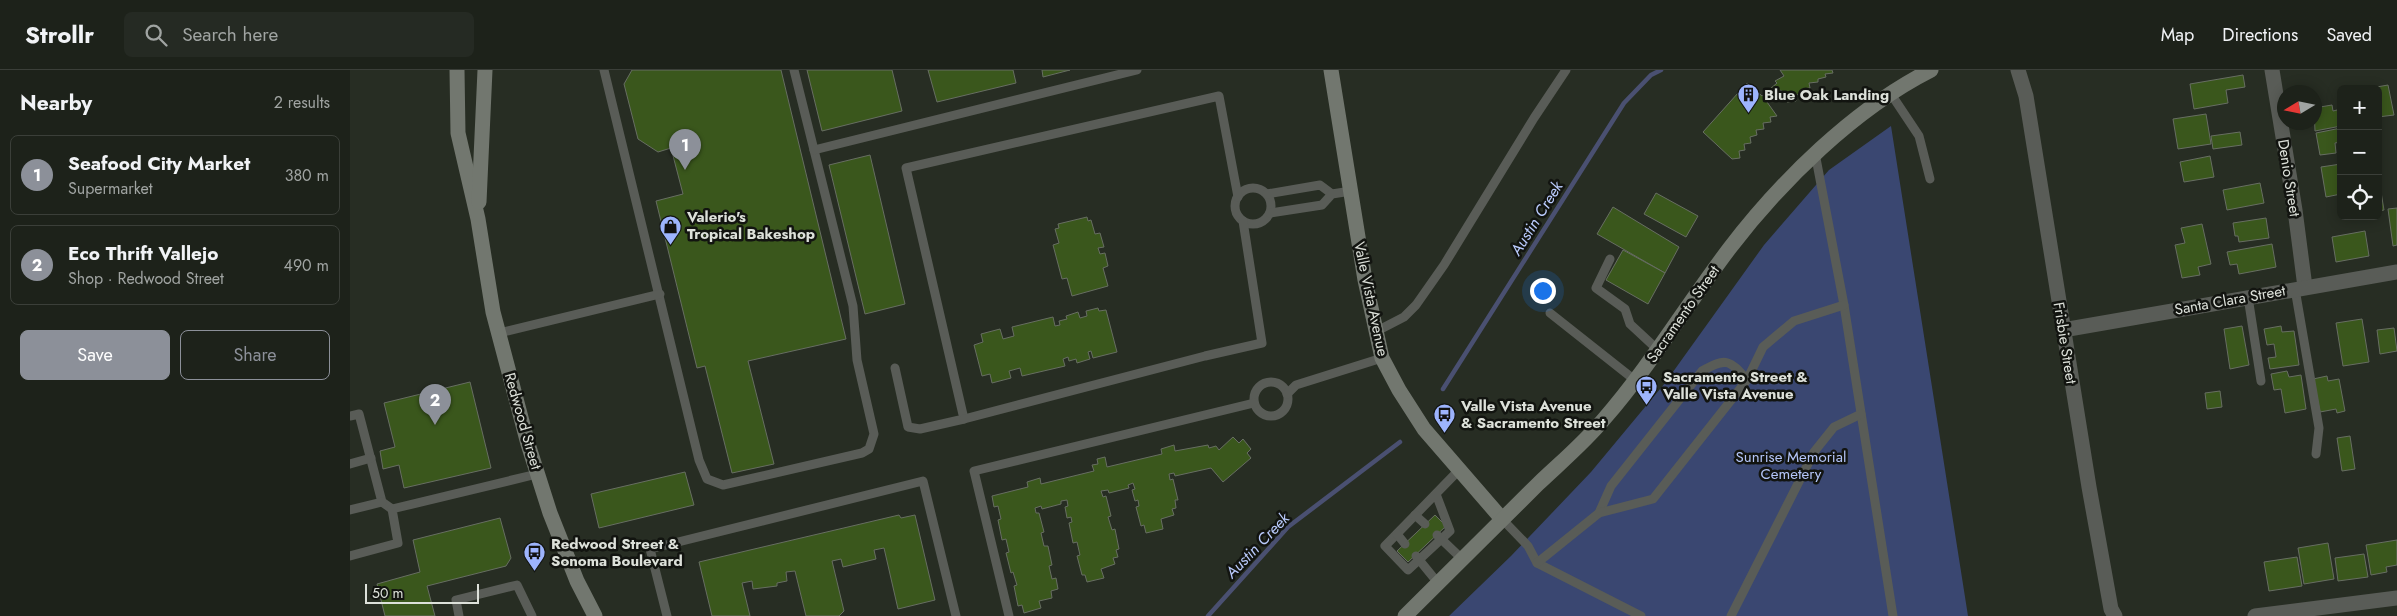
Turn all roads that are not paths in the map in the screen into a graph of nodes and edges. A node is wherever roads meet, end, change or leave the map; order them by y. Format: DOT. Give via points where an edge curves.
graph roads {
  1 [pos="457,70"];
  2 [pos="485,70"];
  3 [pos="604,70"];
  4 [pos="794,70"];
  5 [pos="1137,70"];
  6 [pos="1331,70"];
  7 [pos="1566,70"];
  8 [pos="1931,70"];
  9 [pos="2018,70"];
  10 [pos="2272,70"];
  11 [pos="1891,94"];
  12 [pos="814,150"];
  13 [pos="1815,154"];
  14 [pos="1930,179"];
  15 [pos="1351,191"];
  16 [pos="1267,194"];
  17 [pos="1332,194"];
  18 [pos="1238,197"];
  19 [pos="1270,213"];
  20 [pos="478,219"];
  21 [pos="1243,221"];
  22 [pos="1610,259"];
  23 [pos="2397,272"];
  24 [pos="2300,288"];
  25 [pos="660,294"];
  26 [pos="2248,297"];
  27 [pos="1844,305"];
  28 [pos="1550,314"];
  29 [pos="2063,330"];
  30 [pos="1376,332"];
  31 [pos="499,333"];
  32 [pos="1658,350"];
  33 [pos="1382,358"];
  34 [pos="895,368"];
  35 [pos="1748,380"];
  36 [pos="1636,381"];
  37 [pos="2261,381"];
  38 [pos="1287,394"];
  39 [pos="1254,403"];
  40 [pos="1861,414"];
  41 [pos="350,416"];
  42 [pos="964,419"];
  43 [pos="2316,454"];
  44 [pos="371,458"];
  45 [pos="350,464"];
  46 [pos="1459,470"];
  47 [pos="538,474"];
  48 [pos="1436,494"];
  49 [pos="382,502"];
  50 [pos="392,509"];
  51 [pos="350,510"];
  52 [pos="1599,514"];
  53 [pos="1415,515"];
  54 [pos="1502,519"];
  55 [pos="1425,524"];
  56 [pos="1396,534"];
  57 [pos="1439,537"];
  58 [pos="1405,544"];
  59 [pos="350,556"];
  60 [pos="1417,557"];
  61 [pos="1462,559"];
  62 [pos="1537,562"];
  63 [pos="1438,582"];
  64 [pos="2397,598"];
  65 [pos="591,615"];
  66 [pos="459,616"];
  67 [pos="532,616"];
  68 [pos="667,616"];
  69 [pos="956,616"];
  70 [pos="1009,616"];
  71 [pos="1404,616"];
  72 [pos="1641,616"];
  73 [pos="1731,616"];
  74 [pos="1893,616"];
  75 [pos="2115,616"];
  76 [pos="2256,616"];
  1 -- 20 [label="main road, Redwood Street" via="458,134"];
  2 -- 20 [label="main road, Redwood Street"];
  3 -- 25 [label="lane"];
  4 -- 12 [label="lane"];
  5 -- 12 [label="lane"];
  6 -- 15 [label="main road, Valle Vista Avenue"];
  7 -- 30 [label="lane" via="1416,305 1404,317"];
  8 -- 11 [label="main road, Sacramento Street"];
  9 -- 29 [label="street, Frisbie Street" via="2026,96"];
  10 -- 24 [label="street, Denio Street" via="2295,210"];
  11 -- 13 [label="main road, Sacramento Street"];
  11 -- 14 [label="lane" via="1919,136"];
  12 -- 25 [label="lane" via="853,306 858,360 874,427 874,440 869,449 728,485 707,479 699,460"];
  13 -- 27 [label="lane"];
  13 -- 32 [label="main road, Sacramento Street" via="1759,212 1729,249"];
  15 -- 17 [label="lane"];
  15 -- 30 [label="main road, Valle Vista Avenue"];
  16 -- 17 [label="lane" via="1320,185"];
  16 -- 18 [label="lane" via="1252,188"];
  16 -- 19 [label="lane" via="1271,203"];
  17 -- 19 [label="lane" via="1322,206"];
  18 -- 21 [label="lane" via="1235,207"];
  18 -- 42 [label="lane" via="1219,96 906,168"];
  19 -- 21 [label="lane" via="1258,224"];
  20 -- 31 [label="main road, Redwood Street"];
  21 -- 42 [label="lane" via="1262,343"];
  22 -- 32 [label="lane" via="1596,288 1625,309 1630,324"];
  23 -- 24 [label="street, Santa Clara Street"];
  24 -- 26 [label="street, Santa Clara Street"];
  24 -- 43 [label="lane" via="2319,428"];
  25 -- 31 [label="lane"];
  26 -- 29 [label="street, Santa Clara Street"];
  26 -- 37 [label="lane"];
  27 -- 35 [label="lane" via="1794,321 1763,347"];
  27 -- 40 [label="lane"];
  28 -- 36 [label="lane"];
  29 -- 75 [label="street, Frisbie Street" via="2110,608"];
  30 -- 33 [label="main road, Valle Vista Avenue"];
  31 -- 47 [label="main road, Redwood Street"];
  32 -- 36 [label="main road, Sacramento Street"];
  33 -- 38 [label="lane" via="1296,386"];
  33 -- 46 [label="main road, Valle Vista Avenue" via="1424,429"];
  34 -- 42 [label="lane" via="908,427 920,429"];
  35 -- 52 [label="lane" via="1653,499"];
  35 -- 52 [label="lane" via="1733,364 1718,361 1702,370 1611,486"];
  36 -- 54 [label="main road, Sacramento Street" via="1602,422"];
  38 -- 39 [label="lane" via="1275,382 1264,383 1256,390"];
  38 -- 39 [label="lane" via="1284,411 1274,417 1262,415"];
  39 -- 70 [label="lane" via="974,470"];
  40 -- 73 [label="lane" via="1834,427 1814,452"];
  40 -- 74 [label="lane"];
  41 -- 44 [label="lane" via="359,414"];
  44 -- 45 [label="lane"];
  44 -- 49 [label="lane"];
  46 -- 48 [label="lane"];
  46 -- 54 [label="main road, Valle Vista Avenue"];
  47 -- 50 [label="lane"];
  47 -- 65 [label="main road, Redwood Street" via="550,515"];
  48 -- 53 [label="lane"];
  48 -- 57 [label="lane" via="1450,530"];
  49 -- 50 [label="lane"];
  49 -- 51 [label="lane"];
  50 -- 59 [label="lane" via="398,543"];
  52 -- 62 [label="lane"];
  53 -- 55 [label="lane"];
  53 -- 56 [label="lane"];
  54 -- 61 [label="main road, Sacramento Street"];
  54 -- 62 [label="lane" via="1528,546"];
  56 -- 58 [label="lane"];
  56 -- 60 [label="lane" via="1385,546 1408,570"];
  57 -- 60 [label="lane"];
  57 -- 61 [label="lane"];
  60 -- 63 [label="lane"];
  61 -- 63 [label="main road, Sacramento Street"];
  62 -- 72 [label="lane"];
  63 -- 71 [label="main road, Sacramento Street"];
  64 -- 76 [label="street"];
  66 -- 67 [label="lane" via="456,600 517,585"];
  68 -- 69 [label="lane" via="650,549 923,481"];
}
